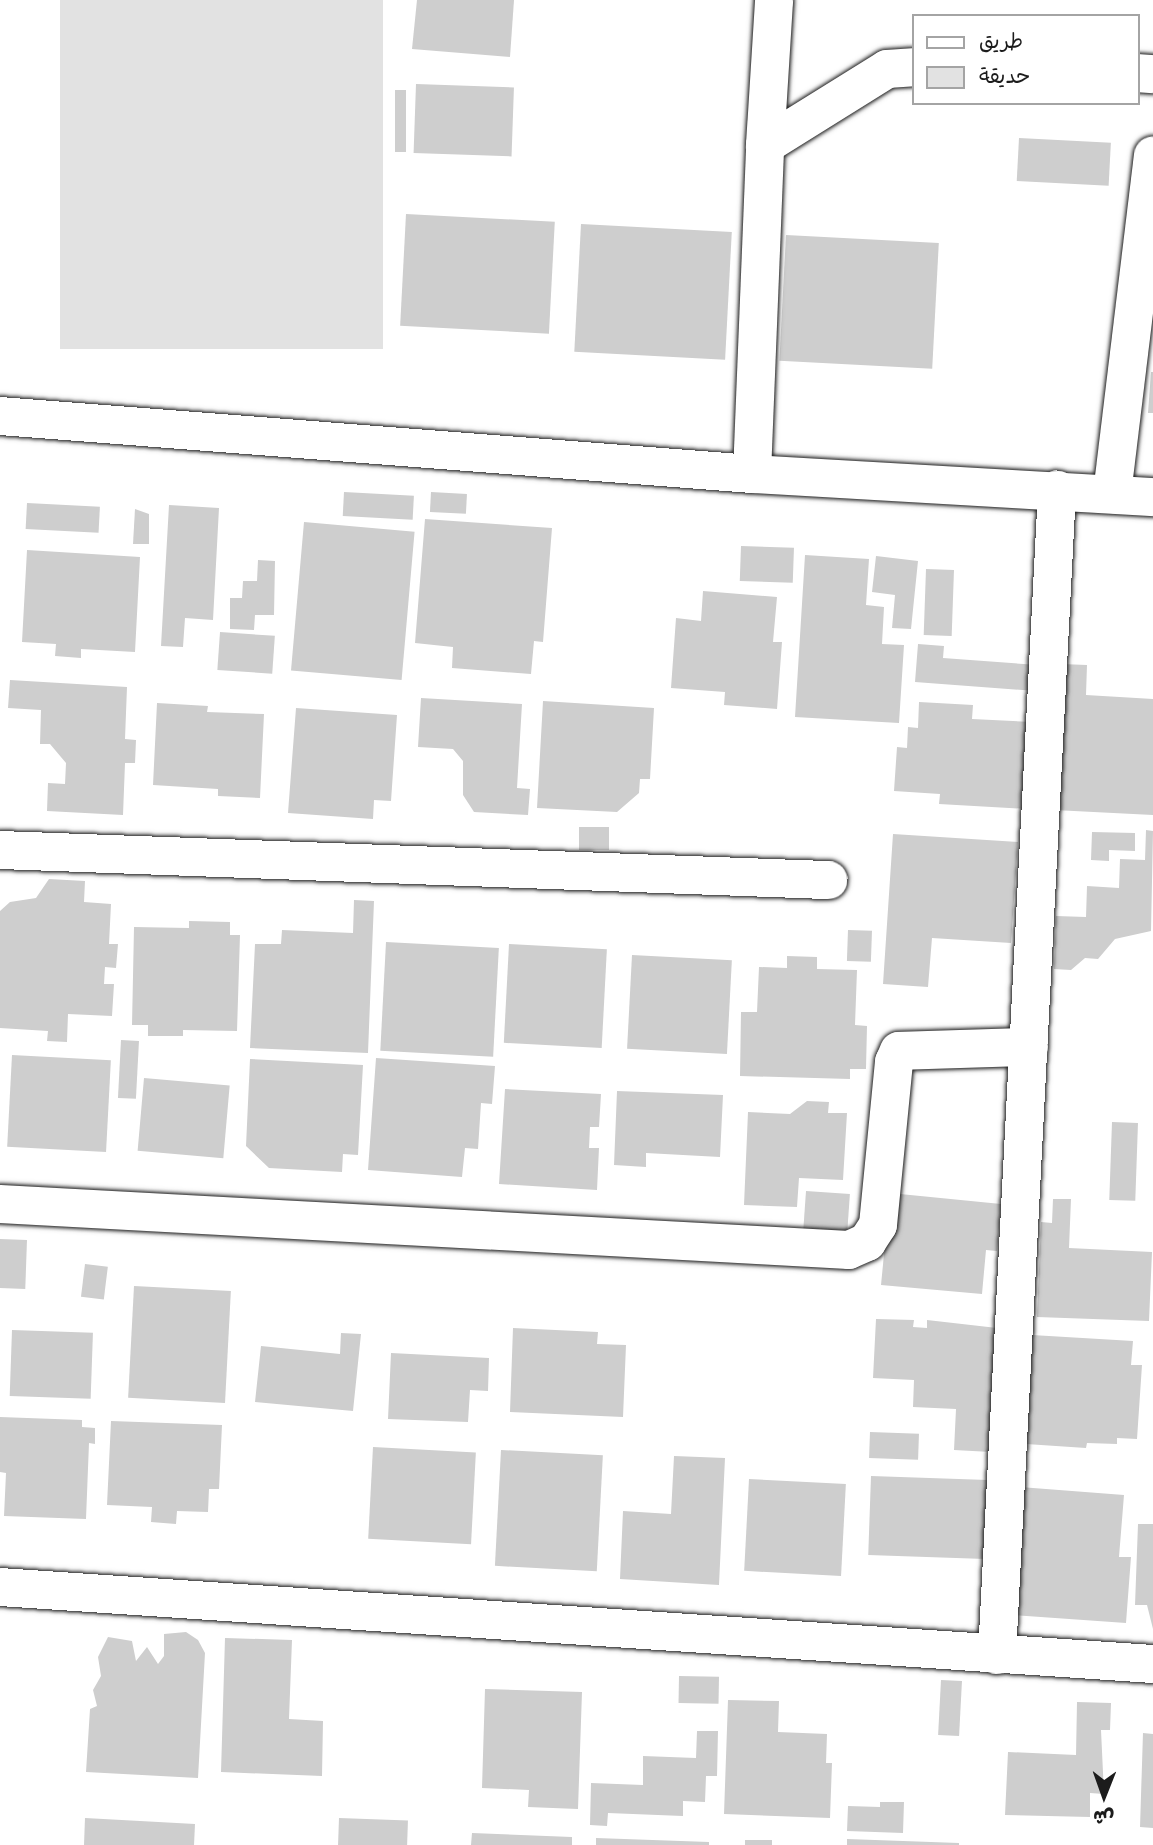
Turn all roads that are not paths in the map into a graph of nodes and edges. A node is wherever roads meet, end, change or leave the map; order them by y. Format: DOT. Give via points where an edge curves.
graph roads {
  1 [pos="774,0"];
  2 [pos="912,67"];
  3 [pos="765,145"];
  4 [pos="1152,174"];
  5 [pos="0,416"];
  6 [pos="752,474"];
  7 [pos="1057,490"];
  8 [pos="1112,494"];
  9 [pos="1153,497"];
  10 [pos="0,850"];
  11 [pos="828,880"];
  12 [pos="1029,1047"];
  13 [pos="0,1204"];
  14 [pos="0,1587"];
  15 [pos="998,1655"];
  16 [pos="1153,1664"];
  1 -- 3 [label="street"];
  2 -- 3 [label="street" via="887,69"];
  3 -- 6 [label="street"];
  4 -- 8 [label="street"];
  5 -- 6 [label="street"];
  6 -- 7 [label="street"];
  7 -- 8 [label="street"];
  7 -- 12 [label="street"];
  8 -- 9 [label="street"];
  10 -- 11 [label="street"];
  12 -- 13 [label="street" via="899,1051 894,1062 878,1225 867,1242 849,1250"];
  12 -- 15 [label="street"];
  14 -- 15 [label="street"];
  15 -- 16 [label="street"];
}
